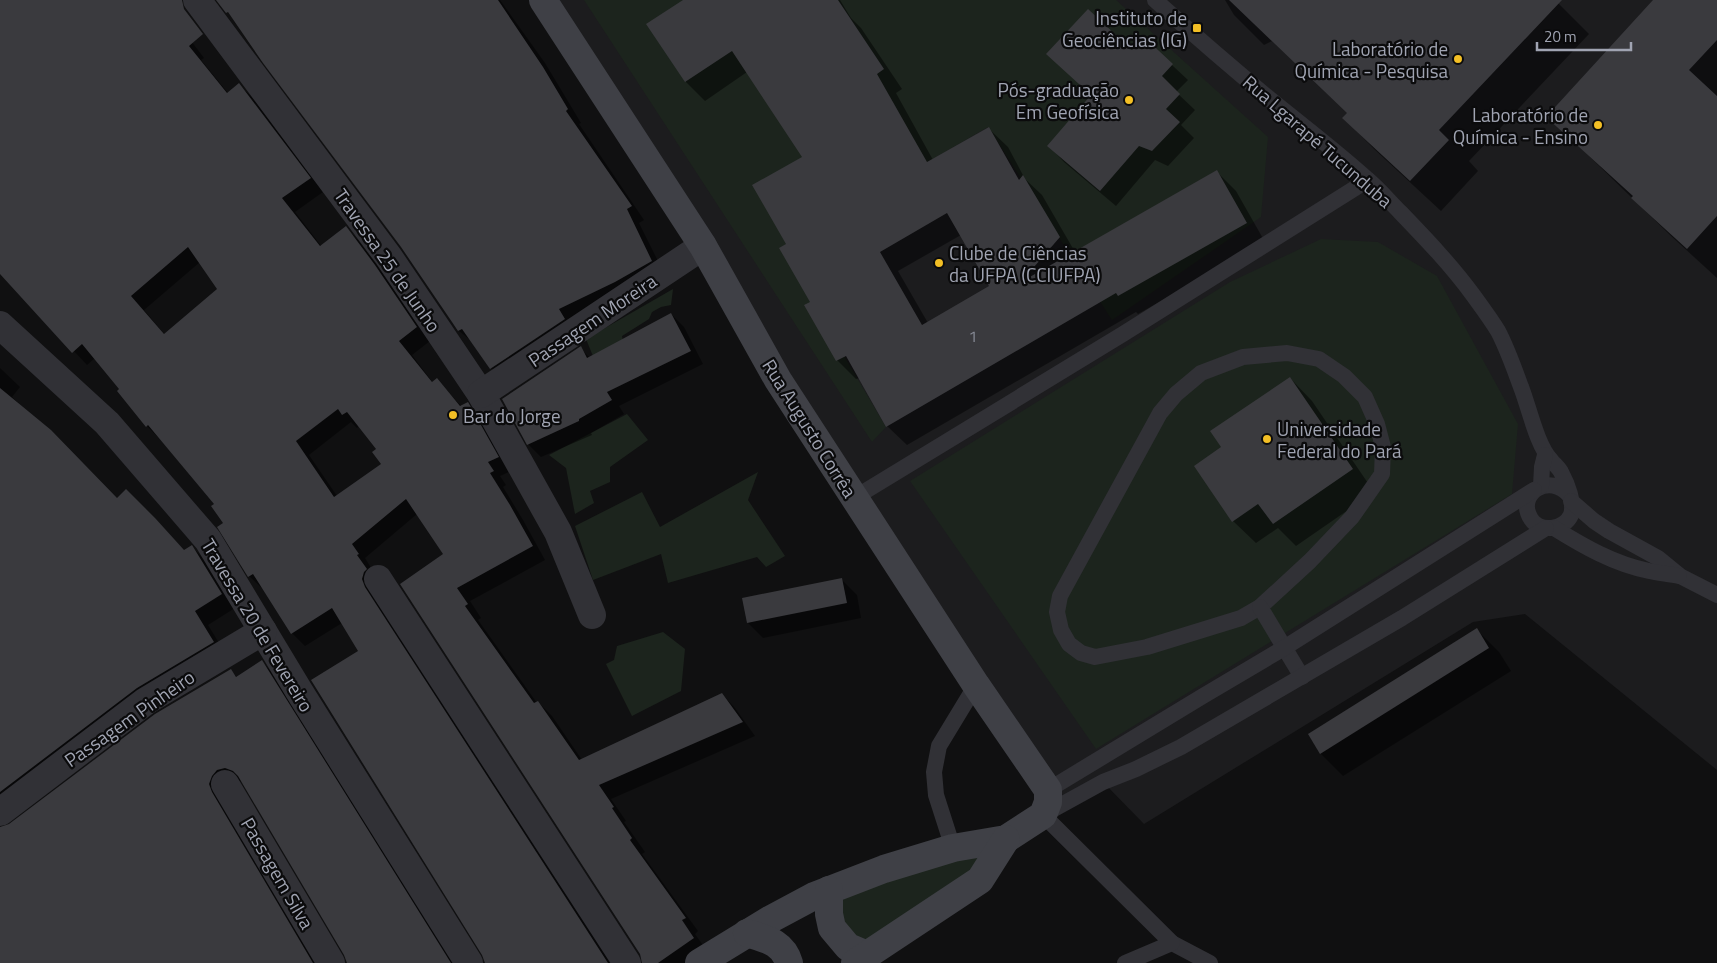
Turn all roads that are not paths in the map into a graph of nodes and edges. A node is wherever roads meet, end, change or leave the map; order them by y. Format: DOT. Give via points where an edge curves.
graph roads {
  1 [pos="196,0"];
  2 [pos="543,0"];
  3 [pos="1155,0"];
  4 [pos="1368,180"];
  5 [pos="703,246"];
  6 [pos="0,325"];
  7 [pos="481,394"];
  8 [pos="1545,454"];
  9 [pos="1538,488"];
  10 [pos="854,498"];
  11 [pos="1570,498"];
  12 [pos="1550,528"];
  13 [pos="1680,576"];
  14 [pos="378,579"];
  15 [pos="1717,595"];
  16 [pos="1260,606"];
  17 [pos="592,615"];
  18 [pos="263,631"];
  19 [pos="1284,648"];
  20 [pos="1302,677"];
  21 [pos="976,685"];
  22 [pos="225,784"];
  23 [pos="1046,803"];
  24 [pos="0,812"];
  25 [pos="1006,839"];
  26 [pos="953,848"];
  27 [pos="829,890"];
  28 [pos="748,933"];
  29 [pos="1172,943"];
  30 [pos="861,959"];
  31 [pos="331,963"];
  32 [pos="469,963"];
  33 [pos="627,963"];
  34 [pos="699,963"];
  35 [pos="789,963"];
  36 [pos="1125,963"];
  37 [pos="1210,963"];
  1 -- 7 [label="street, Travessa 25 de Junho" via="388,256"];
  2 -- 5 [label="main road, Rua Augusto Corrêa"];
  3 -- 4 [label="lane, Rua Lgarapé Tucunduba"];
  4 -- 8 [label="lane, Rua Lgarapé Tucunduba" via="1433,246 1472,293 1498,332"];
  4 -- 10 [label="lane" via="1124,334"];
  5 -- 7 [label="street, Passagem Moreira"];
  5 -- 10 [label="main road, Rua Augusto Corrêa" via="778,380"];
  6 -- 18 [label="street, Travessa 20 de Fevereiro" via="107,423 208,540"];
  7 -- 17 [label="street, Travessa 25 de Junho" via="558,532"];
  8 -- 9 [label="lane"];
  8 -- 11 [label="lane" via="1561,471"];
  9 -- 11 [label="lane" via="1557,485"];
  9 -- 12 [label="lane" via="1530,497 1528,513 1538,526"];
  9 -- 19 [label="lane"];
  10 -- 21 [label="main road, Rua Augusto Corrêa"];
  11 -- 12 [label="lane" via="1572,507 1566,522"];
  11 -- 13 [label="lane" via="1594,521 1658,558"];
  12 -- 13 [label="lane" via="1616,560 1648,571"];
  12 -- 20 [label="lane"];
  13 -- 15 [label="lane"];
  14 -- 33 [label="street"];
  16 -- 16 [label="lane" via="1352,517 1382,474 1383,447 1366,397 1319,359 1287,353 1244,357 1201,373 1176,394 1160,413 1060,596 1057,612 1061,630 1070,644 1081,653 1095,657 1147,647 1232,621"];
  16 -- 19 [label="lane"];
  18 -- 24 [label="street, Passagem Pinheiro" via="146,702"];
  18 -- 32 [label="street, Travessa 20 de Fevereiro"];
  19 -- 20 [label="lane"];
  19 -- 23 [label="lane" via="1203,696"];
  20 -- 23 [label="lane" via="1181,747 1136,769"];
  21 -- 23 [label="main road, Rua Augusto Corrêa"];
  21 -- 26 [label="lane" via="939,746 934,772 936,795"];
  22 -- 31 [label="street, Passagem Silva"];
  23 -- 25 [label="main road"];
  23 -- 29 [label="lane"];
  25 -- 26 [label="main road"];
  25 -- 30 [label="main road" via="980,880"];
  26 -- 27 [label="main road"];
  27 -- 28 [label="main road"];
  27 -- 30 [label="main road" via="832,928"];
  28 -- 34 [label="main road"];
  28 -- 35 [label="main road" via="772,940 787,954"];
  29 -- 36 [label="lane"];
  29 -- 37 [label="lane"];
}
